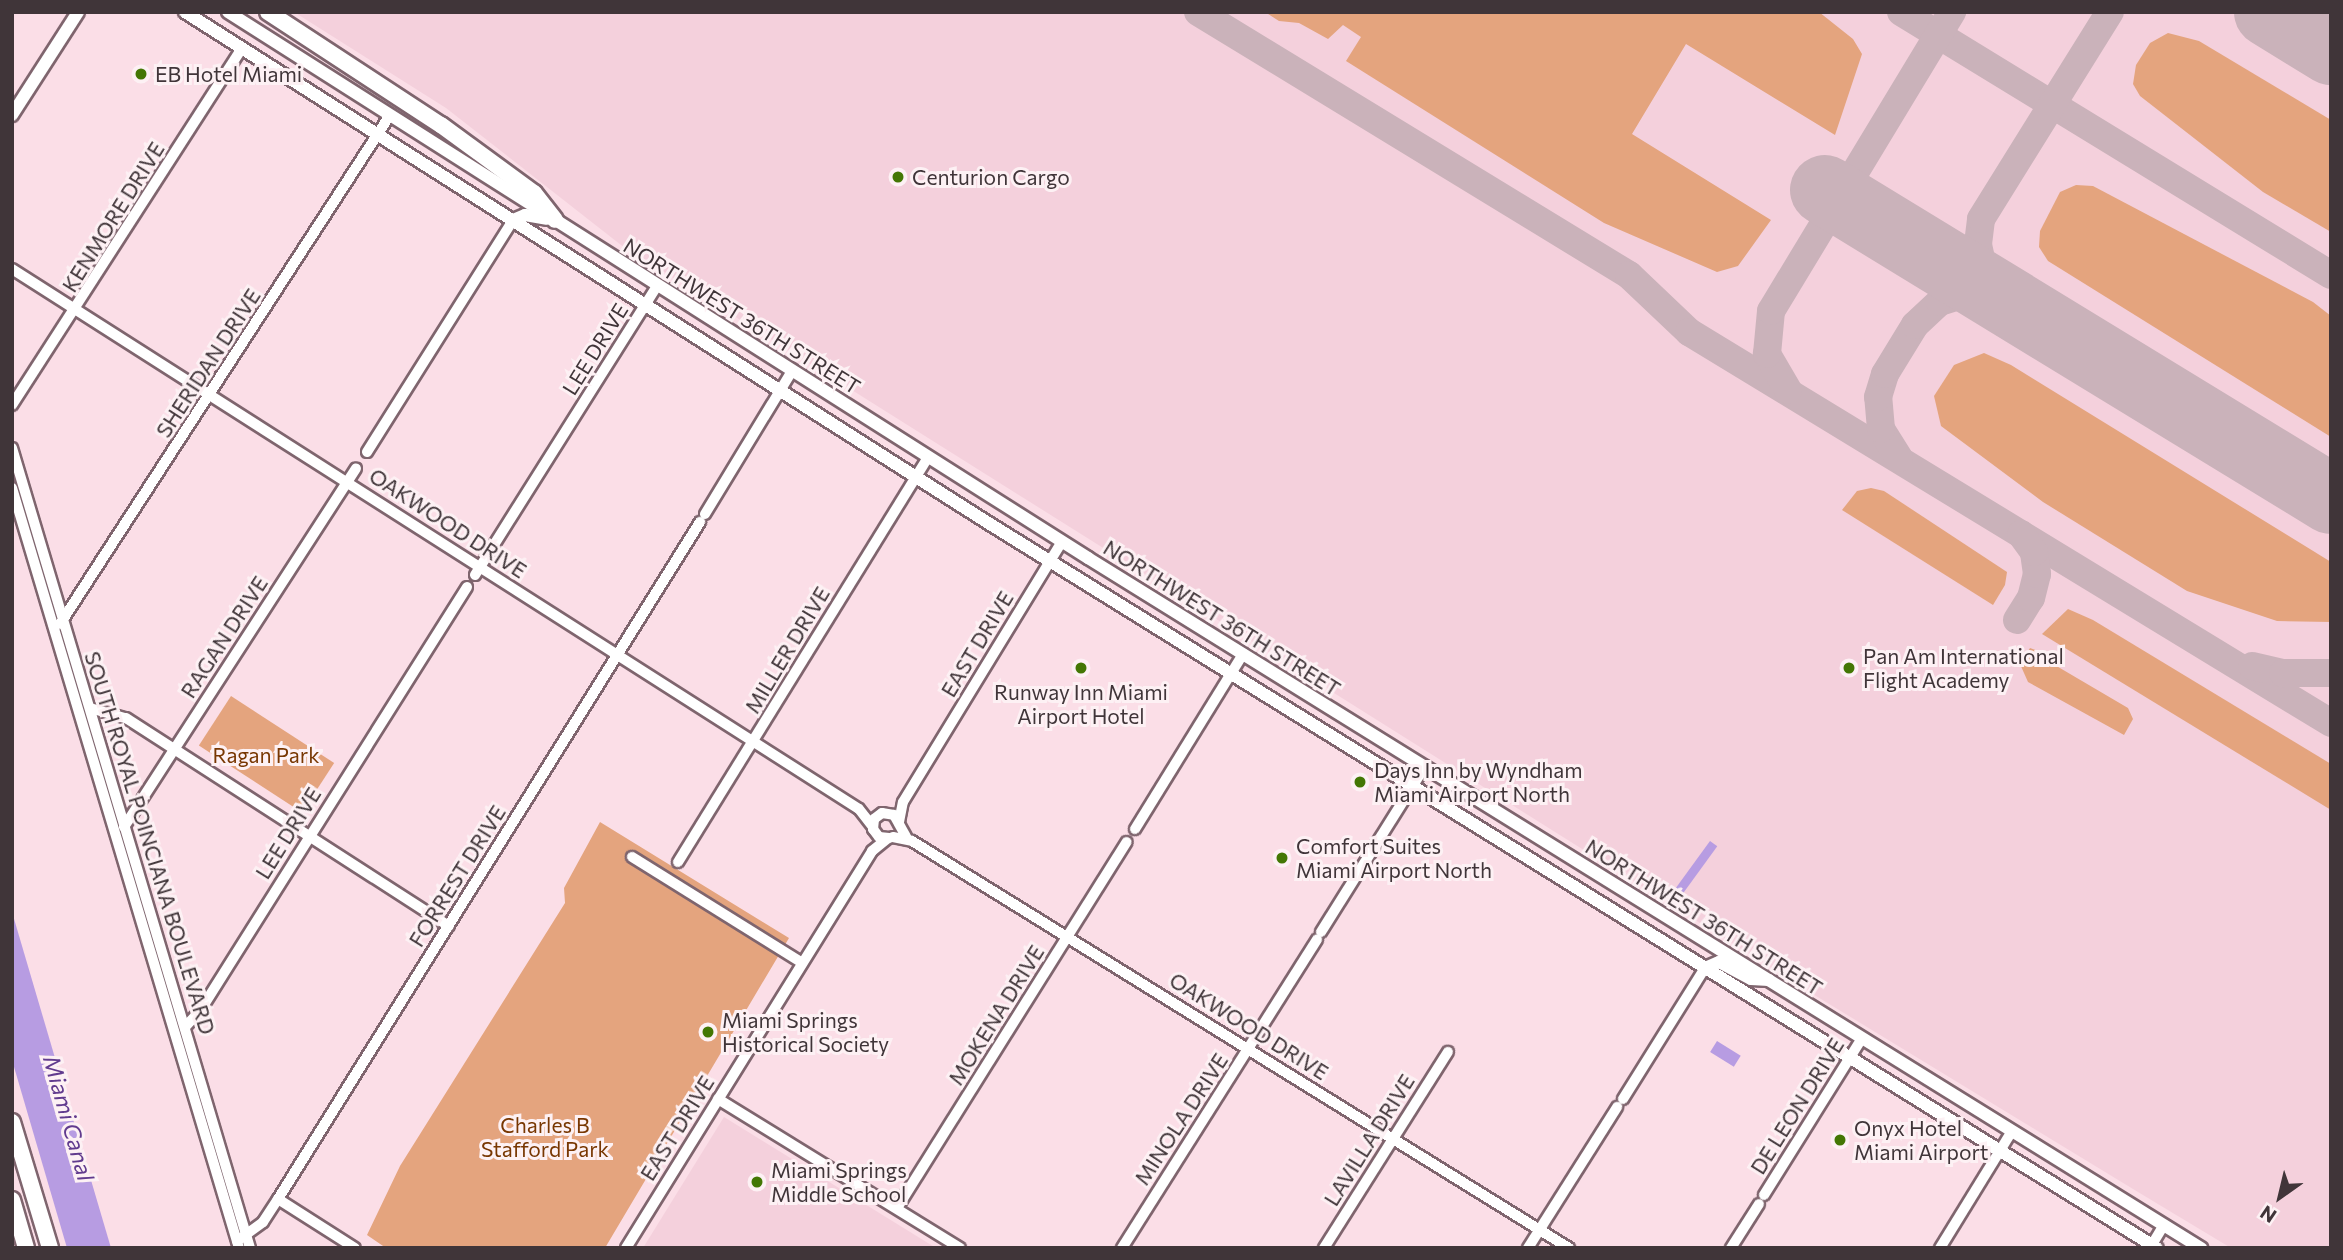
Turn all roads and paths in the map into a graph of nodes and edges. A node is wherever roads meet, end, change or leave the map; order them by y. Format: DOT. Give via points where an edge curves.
graph roads {
  1 [pos="78,12"];
  2 [pos="185,12"];
  3 [pos="228,12"];
  4 [pos="268,12"];
  5 [pos="275,42"];
  6 [pos="242,48"];
  7 [pos="12,115"];
  8 [pos="390,115"];
  9 [pos="378,134"];
  10 [pos="513,220"];
  11 [pos="560,223"];
  12 [pos="12,269"];
  13 [pos="657,286"];
  14 [pos="645,305"];
  15 [pos="78,309"];
  16 [pos="792,371"];
  17 [pos="781,391"];
  18 [pos="211,394"];
  19 [pos="12,405"];
  20 [pos="12,448"];
  21 [pos="367,452"];
  22 [pos="928,457"];
  23 [pos="356,468"];
  24 [pos="916,477"];
  25 [pos="348,480"];
  26 [pos="12,488"];
  27 [pos="1062,542"];
  28 [pos="1050,561"];
  29 [pos="477,571"];
  30 [pos="467,587"];
  31 [pos="63,620"];
  32 [pos="56,630"];
  33 [pos="1243,654"];
  34 [pos="618,655"];
  35 [pos="1231,674"];
  36 [pos="90,708"];
  37 [pos="754,741"];
  38 [pos="175,749"];
  39 [pos="1425,766"];
  40 [pos="1413,786"];
  41 [pos="903,802"];
  42 [pos="862,811"];
  43 [pos="883,813"];
  44 [pos="899,824"];
  45 [pos="124,827"];
  46 [pos="873,829"];
  47 [pos="1135,829"];
  48 [pos="310,835"];
  49 [pos="890,838"];
  50 [pos="907,838"];
  51 [pos="1127,842"];
  52 [pos="872,851"];
  53 [pos="632,857"];
  54 [pos="678,862"];
  55 [pos="1601,876"];
  56 [pos="1589,896"];
  57 [pos="449,926"];
  58 [pos="1067,937"];
  59 [pos="803,963"];
  60 [pos="1705,968"];
  61 [pos="1770,980"];
  62 [pos="185,1027"];
  63 [pos="1862,1038"];
  64 [pos="1249,1048"];
  65 [pos="1448,1052"];
  66 [pos="1850,1057"];
  67 [pos="718,1099"];
  68 [pos="12,1122"];
  69 [pos="2011,1131"];
  70 [pos="1392,1139"];
  71 [pos="2000,1150"];
  72 [pos="278,1199"];
  73 [pos="12,1200"];
  74 [pos="897,1209"];
  75 [pos="2164,1225"];
  76 [pos="1540,1229"];
  77 [pos="241,1241"];
  78 [pos="2153,1247"];
  79 [pos="26,1248"];
  80 [pos="50,1248"];
  81 [pos="250,1248"];
  82 [pos="355,1248"];
  83 [pos="626,1248"];
  84 [pos="960,1248"];
  85 [pos="1122,1248"];
  86 [pos="1324,1248"];
  87 [pos="1528,1248"];
  88 [pos="1569,1248"];
  89 [pos="1731,1248"];
  90 [pos="1940,1248"];
  91 [pos="2201,1248"];
  1 -- 7 [label="main road"];
  2 -- 6 [label="main road, NORTHWEST 36TH STREET"];
  3 -- 5 [label="main road, NORTHWEST 36TH STREET"];
  4 -- 11 [label="highway" via="441,125 534,193"];
  5 -- 6 [label="main road" via="260,39"];
  5 -- 8 [label="main road, NORTHWEST 36TH STREET"];
  6 -- 9 [label="main road, NORTHWEST 36TH STREET"];
  6 -- 15 [label="street, KENMORE DRIVE"];
  8 -- 9 [label="street, SHERIDAN DRIVE"];
  8 -- 11 [label="main road, NORTHWEST 36TH STREET"];
  9 -- 10 [label="main road, NORTHWEST 36TH STREET"];
  9 -- 18 [label="street, SHERIDAN DRIVE"];
  10 -- 11 [label="main road" via="540,216"];
  10 -- 14 [label="main road, NORTHWEST 36TH STREET"];
  10 -- 21 [label="street"];
  11 -- 13 [label="main road, NORTHWEST 36TH STREET"];
  12 -- 15 [label="street, OAKWOOD DRIVE"];
  13 -- 14 [label="street, LEE DRIVE"];
  13 -- 16 [label="main road, NORTHWEST 36TH STREET"];
  14 -- 17 [label="main road, NORTHWEST 36TH STREET"];
  14 -- 29 [label="street, LEE DRIVE"];
  15 -- 18 [label="street, OAKWOOD DRIVE"];
  15 -- 19 [label="street, KENMORE DRIVE"];
  16 -- 17 [label="street, FORREST DRIVE"];
  16 -- 22 [label="main road, NORTHWEST 36TH STREET"];
  17 -- 24 [label="main road, NORTHWEST 36TH STREET"];
  17 -- 34 [label="street, FORREST DRIVE"];
  18 -- 25 [label="street, OAKWOOD DRIVE"];
  18 -- 31 [label="street, SHERIDAN DRIVE"];
  20 -- 31 [label="street, SOUTH ROYAL POINCIANA BOULEVARD"];
  22 -- 24 [label="street, MILLER DRIVE"];
  22 -- 27 [label="main road, NORTHWEST 36TH STREET"];
  23 -- 25 [label="street, RAGAN DRIVE"];
  24 -- 28 [label="main road, NORTHWEST 36TH STREET"];
  24 -- 37 [label="street, MILLER DRIVE"];
  25 -- 29 [label="street, OAKWOOD DRIVE"];
  25 -- 38 [label="street, RAGAN DRIVE"];
  26 -- 32 [label="street, SOUTH ROYAL POINCIANA BOULEVARD"];
  27 -- 28 [label="street, EAST DRIVE"];
  27 -- 33 [label="main road, NORTHWEST 36TH STREET"];
  28 -- 35 [label="main road, NORTHWEST 36TH STREET"];
  28 -- 41 [label="street, EAST DRIVE"];
  29 -- 34 [label="street, OAKWOOD DRIVE"];
  30 -- 48 [label="street, LEE DRIVE"];
  31 -- 32 [label="street, SHERIDAN DRIVE"];
  31 -- 36 [label="street, SOUTH ROYAL POINCIANA BOULEVARD"];
  32 -- 77 [label="street, SOUTH ROYAL POINCIANA BOULEVARD"];
  33 -- 35 [label="street"];
  33 -- 39 [label="main road, NORTHWEST 36TH STREET"];
  34 -- 37 [label="street, OAKWOOD DRIVE"];
  34 -- 57 [label="street, FORREST DRIVE"];
  35 -- 40 [label="main road, NORTHWEST 36TH STREET"];
  35 -- 47 [label="street"];
  36 -- 38 [label="street" via="126,718"];
  36 -- 45 [label="street, SOUTH ROYAL POINCIANA BOULEVARD"];
  37 -- 42 [label="street, OAKWOOD DRIVE"];
  37 -- 54 [label="street, MILLER DRIVE"];
  38 -- 45 [label="street, RAGAN DRIVE"];
  38 -- 48 [label="street"];
  39 -- 40 [label="street, MINOLA DRIVE"];
  39 -- 55 [label="main road, NORTHWEST 36TH STREET"];
  40 -- 56 [label="main road, NORTHWEST 36TH STREET"];
  40 -- 64 [label="street, MINOLA DRIVE"];
  41 -- 43 [label="street, EAST DRIVE"];
  41 -- 44 [label="street, EAST DRIVE"];
  42 -- 43 [label="street, OAKWOOD DRIVE"];
  42 -- 46 [label="street, OAKWOOD DRIVE"];
  43 -- 44 [label="street, OAKWOOD DRIVE"];
  43 -- 46 [label="street"];
  44 -- 49 [label="street, EAST DRIVE"];
  44 -- 50 [label="street, OAKWOOD DRIVE"];
  45 -- 62 [label="street, SOUTH ROYAL POINCIANA BOULEVARD"];
  46 -- 49 [label="street"];
  46 -- 52 [label="street, EAST DRIVE"];
  48 -- 57 [label="street"];
  48 -- 62 [label="street, LEE DRIVE" via="200,1011"];
  49 -- 50 [label="street, OAKWOOD DRIVE"];
  49 -- 52 [label="street, EAST DRIVE"];
  50 -- 58 [label="street, OAKWOOD DRIVE"];
  51 -- 58 [label="street, MOKENA DRIVE"];
  52 -- 59 [label="street, EAST DRIVE"];
  53 -- 59 [label="street"];
  55 -- 56 [label="main road"];
  55 -- 61 [label="main road, NORTHWEST 36TH STREET"];
  56 -- 60 [label="main road, NORTHWEST 36TH STREET"];
  57 -- 72 [label="street, FORREST DRIVE"];
  58 -- 64 [label="street, OAKWOOD DRIVE"];
  58 -- 74 [label="street, MOKENA DRIVE"];
  59 -- 67 [label="street, EAST DRIVE"];
  60 -- 61 [label="main road" via="1719,962 1751,979"];
  60 -- 66 [label="main road, NORTHWEST 36TH STREET"];
  60 -- 76 [label="street"];
  61 -- 63 [label="main road, NORTHWEST 36TH STREET"];
  62 -- 77 [label="street, SOUTH ROYAL POINCIANA BOULEVARD"];
  63 -- 66 [label="street, DE LEON DRIVE"];
  63 -- 69 [label="main road, NORTHWEST 36TH STREET"];
  64 -- 70 [label="street, OAKWOOD DRIVE"];
  64 -- 85 [label="street, MINOLA DRIVE"];
  65 -- 70 [label="street, LAVILLA DRIVE"];
  66 -- 71 [label="main road, NORTHWEST 36TH STREET"];
  66 -- 89 [label="street, DE LEON DRIVE"];
  67 -- 74 [label="street"];
  67 -- 83 [label="street, EAST DRIVE"];
  68 -- 80 [label="highway"];
  69 -- 71 [label="street"];
  69 -- 75 [label="main road, NORTHWEST 36TH STREET"];
  70 -- 76 [label="street, OAKWOOD DRIVE"];
  70 -- 86 [label="street, LAVILLA DRIVE"];
  71 -- 78 [label="main road, NORTHWEST 36TH STREET"];
  71 -- 90 [label="street"];
  72 -- 77 [label="street, FORREST DRIVE" via="263,1222"];
  72 -- 82 [label="street"];
  73 -- 79 [label="highway"];
  74 -- 84 [label="street"];
  75 -- 78 [label="street"];
  75 -- 91 [label="main road, NORTHWEST 36TH STREET"];
  76 -- 87 [label="street"];
  76 -- 88 [label="street, OAKWOOD DRIVE"];
  77 -- 81 [label="street, SOUTH ROYAL POINCIANA BOULEVARD"];
}
